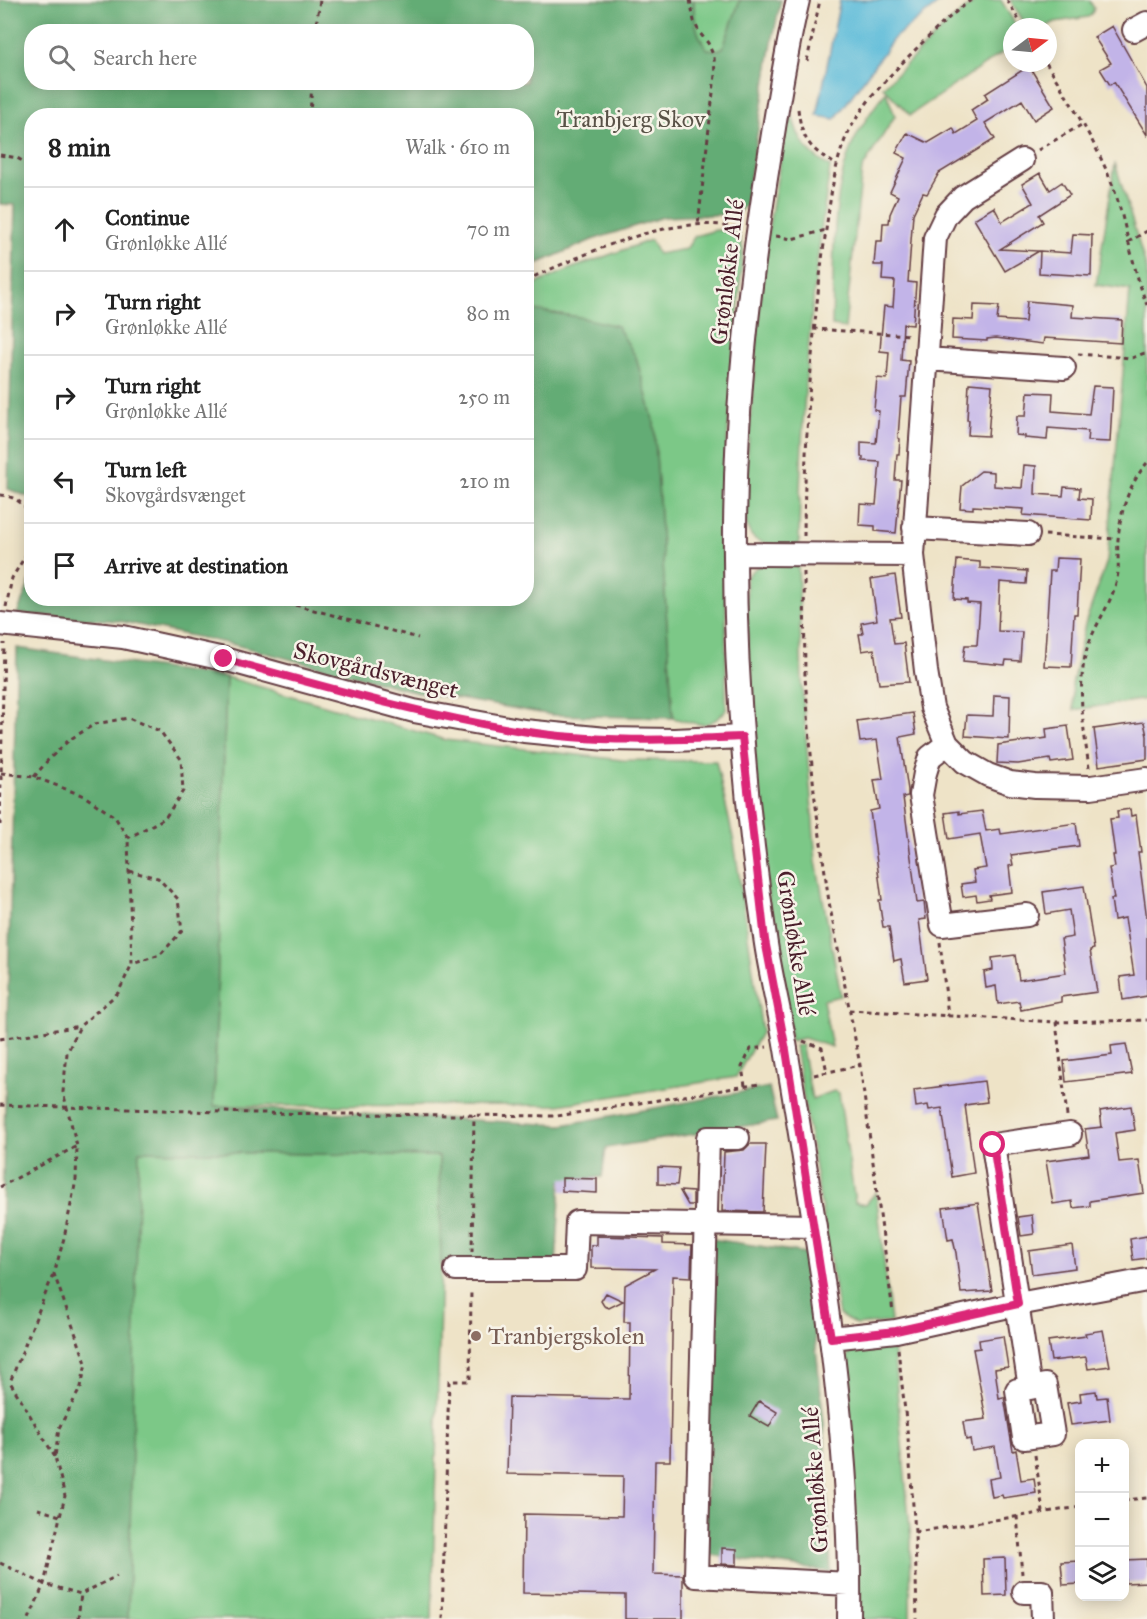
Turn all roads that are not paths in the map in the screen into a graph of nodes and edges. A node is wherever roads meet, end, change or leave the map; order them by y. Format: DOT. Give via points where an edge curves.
graph roads {
  1 [pos="798,0"];
  2 [pos="1022,160"];
  3 [pos="927,359"];
  4 [pos="1064,368"];
  5 [pos="914,528"];
  6 [pos="1028,534"];
  7 [pos="735,554"];
  8 [pos="913,555"];
  9 [pos="2,624"];
  10 [pos="742,737"];
  11 [pos="947,744"];
  12 [pos="1147,779"];
  13 [pos="1027,915"];
  14 [pos="1070,1134"];
  15 [pos="738,1138"];
  16 [pos="705,1225"];
  17 [pos="815,1226"];
  18 [pos="464,1269"];
  19 [pos="1147,1280"];
  20 [pos="1018,1304"];
  21 [pos="831,1338"];
  22 [pos="1032,1437"];
  23 [pos="849,1584"];
  24 [pos="1024,1592"];
  25 [pos="849,1619"];
  26 [pos="1043,1619"];
  1 -- 7 [label="street, Grønløkke Allé" via="757,232 738,430"];
  2 -- 3 [label="street" via="963,197 946,215 935,238"];
  3 -- 4 [label="street"];
  3 -- 5 [label="street"];
  5 -- 6 [label="street"];
  5 -- 8 [label="street"];
  7 -- 8 [label="street"];
  7 -- 10 [label="street, Grønløkke Allé"];
  8 -- 11 [label="street" via="926,671 933,708"];
  9 -- 10 [label="street, Skovgårdsvænget" via="123,637 224,659 414,711 524,731 606,739"];
  10 -- 17 [label="street, Grønløkke Allé" via="765,940"];
  11 -- 12 [label="street" via="965,762 1010,783 1091,787"];
  11 -- 13 [label="street" via="930,757 921,795 942,925"];
  14 -- 20 [label="street" via="993,1145"];
  15 -- 16 [label="street" via="708,1138"];
  16 -- 17 [label="street"];
  16 -- 18 [label="street" via="577,1222 575,1269"];
  16 -- 23 [label="street" via="696,1576"];
  17 -- 21 [label="street, Grønløkke Allé"];
  19 -- 20 [label="street"];
  20 -- 21 [label="street" via="896,1331"];
  20 -- 22 [label="street" via="1030,1388 1017,1390 1024,1438"];
  21 -- 23 [label="street, Grønløkke Allé"];
  23 -- 25 [label="street, Grønløkke Allé"];
  24 -- 26 [label="street" via="1042,1592"];
}
